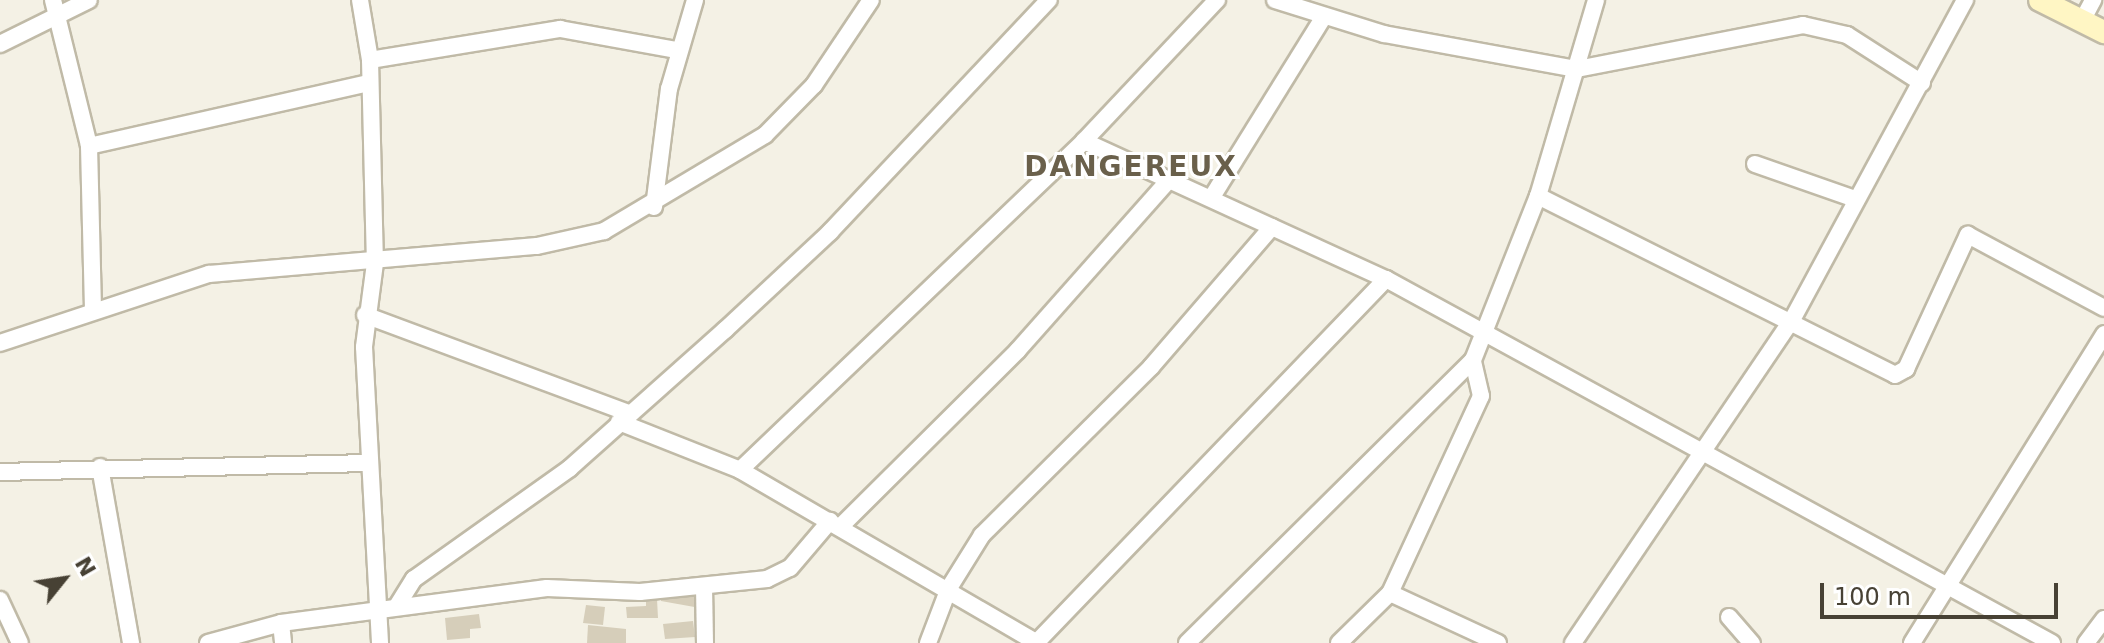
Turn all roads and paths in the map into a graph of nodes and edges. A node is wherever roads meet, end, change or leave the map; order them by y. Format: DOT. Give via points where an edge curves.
graph roads {
  1 [pos="89,0"];
  2 [pos="360,0"];
  3 [pos="695,0"];
  4 [pos="871,0"];
  5 [pos="1049,0"];
  6 [pos="1217,0"];
  7 [pos="1275,0"];
  8 [pos="1596,0"];
  9 [pos="1965,0"];
  10 [pos="2040,0"];
  11 [pos="2093,0"];
  12 [pos="54,7"];
  13 [pos="1323,18"];
  14 [pos="2082,21"];
  15 [pos="2104,32"];
  16 [pos="0,44"];
  17 [pos="677,50"];
  18 [pos="370,60"];
  19 [pos="1577,69"];
  20 [pos="368,83"];
  21 [pos="1922,83"];
  22 [pos="1084,141"];
  23 [pos="89,146"];
  24 [pos="1755,164"];
  25 [pos="1168,181"];
  26 [pos="1538,196"];
  27 [pos="1212,197"];
  28 [pos="1852,198"];
  29 [pos="654,207"];
  30 [pos="1272,227"];
  31 [pos="375,263"];
  32 [pos="1386,279"];
  33 [pos="2104,308"];
  34 [pos="93,311"];
  35 [pos="365,315"];
  36 [pos="1792,320"];
  37 [pos="2104,334"];
  38 [pos="1487,336"];
  39 [pos="0,343"];
  40 [pos="1473,360"];
  41 [pos="624,418"];
  42 [pos="1707,453"];
  43 [pos="368,463"];
  44 [pos="100,467"];
  45 [pos="740,470"];
  46 [pos="0,472"];
  47 [pos="835,524"];
  48 [pos="704,586"];
  49 [pos="949,588"];
  50 [pos="1950,590"];
  51 [pos="1390,593"];
  52 [pos="0,600"];
  53 [pos="397,606"];
  54 [pos="378,609"];
  55 [pos="1729,617"];
  56 [pos="2104,619"];
  57 [pos="281,623"];
  58 [pos="19,643"];
  59 [pos="131,643"];
  60 [pos="208,643"];
  61 [pos="283,643"];
  62 [pos="380,643"];
  63 [pos="705,643"];
  64 [pos="928,643"];
  65 [pos="1036,643"];
  66 [pos="1187,643"];
  67 [pos="1339,643"];
  68 [pos="1498,643"];
  69 [pos="1573,643"];
  70 [pos="1752,643"];
  71 [pos="1912,643"];
  72 [pos="2052,643"];
  73 [pos="2086,643"];
  1 -- 12 [label="street"];
  2 -- 18 [label="street"];
  3 -- 17 [label="street"];
  4 -- 29 [label="street" via="788,115"];
  5 -- 41 [label="street" via="830,232"];
  6 -- 22 [label="street"];
  7 -- 13 [label="street"];
  8 -- 19 [label="street"];
  9 -- 21 [label="street"];
  10 -- 14 [label="main road"];
  11 -- 14 [label="street"];
  12 -- 16 [label="street"];
  12 -- 23 [label="street"];
  13 -- 19 [label="street"];
  13 -- 27 [label="street"];
  14 -- 15 [label="main road"];
  17 -- 18 [label="street" via="560,29"];
  17 -- 29 [label="street"];
  18 -- 20 [label="street"];
  19 -- 21 [label="street" via="1803,25 1847,35"];
  19 -- 26 [label="street"];
  20 -- 23 [label="street"];
  20 -- 31 [label="street"];
  21 -- 28 [label="street"];
  22 -- 25 [label="street"];
  22 -- 45 [label="street"];
  23 -- 34 [label="street"];
  24 -- 28 [label="street"];
  25 -- 27 [label="street"];
  25 -- 47 [label="street" via="1018,350"];
  26 -- 36 [label="street"];
  26 -- 38 [label="street"];
  27 -- 30 [label="street"];
  28 -- 36 [label="street"];
  29 -- 31 [label="street" via="569,241"];
  30 -- 32 [label="street"];
  30 -- 49 [label="street" via="1151,367 982,535"];
  31 -- 34 [label="street" via="234,270"];
  31 -- 35 [label="street"];
  32 -- 38 [label="street"];
  32 -- 65 [label="street"];
  33 -- 36 [label="street" via="1968,235 1901,374"];
  34 -- 39 [label="street"];
  35 -- 41 [label="street"];
  35 -- 43 [label="street"];
  36 -- 42 [label="street"];
  37 -- 50 [label="street"];
  38 -- 40 [label="street"];
  38 -- 42 [label="street"];
  40 -- 51 [label="street" via="1481,396"];
  40 -- 66 [label="street"];
  41 -- 45 [label="street"];
  41 -- 53 [label="street" via="570,468 414,579"];
  42 -- 50 [label="street"];
  42 -- 69 [label="street"];
  43 -- 44 [label="street"];
  43 -- 54 [label="street"];
  44 -- 46 [label="street"];
  44 -- 59 [label="street"];
  45 -- 47 [label="street"];
  47 -- 48 [label="street" via="780,575"];
  47 -- 49 [label="street"];
  48 -- 53 [label="street" via="547,588"];
  48 -- 63 [label="street"];
  49 -- 64 [label="street"];
  49 -- 65 [label="street"];
  50 -- 71 [label="street"];
  50 -- 72 [label="street"];
  51 -- 67 [label="street"];
  51 -- 68 [label="street"];
  52 -- 58 [label="street"];
  53 -- 54 [label="street"];
  54 -- 57 [label="street"];
  54 -- 62 [label="street"];
  55 -- 70 [label="street"];
  56 -- 73 [label="street"];
  57 -- 60 [label="street"];
  57 -- 61 [label="street"];
}
